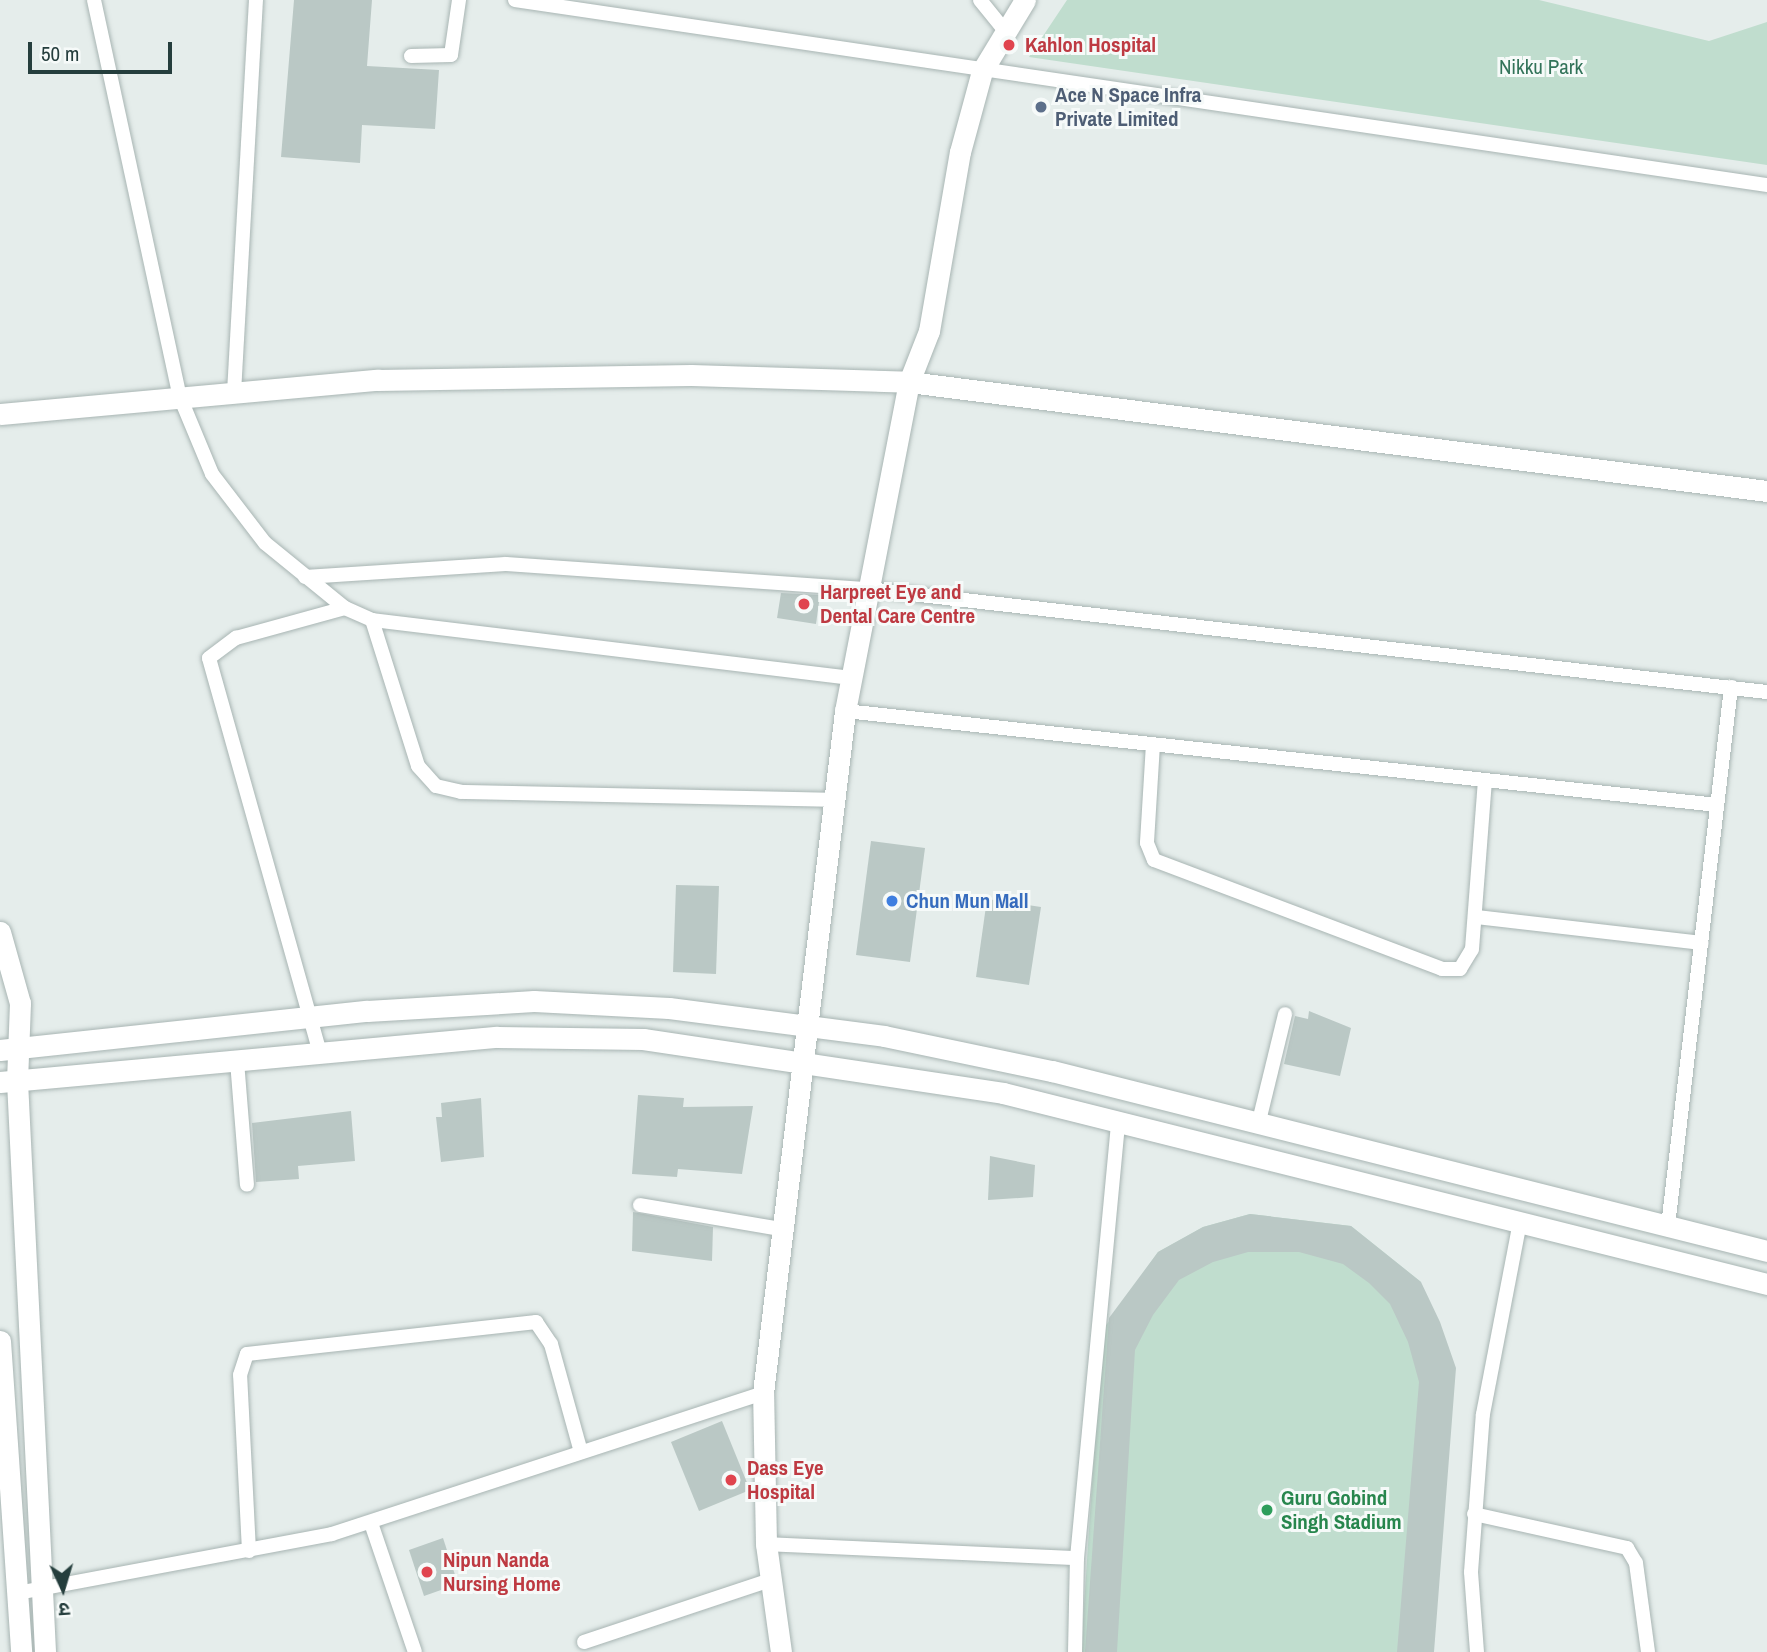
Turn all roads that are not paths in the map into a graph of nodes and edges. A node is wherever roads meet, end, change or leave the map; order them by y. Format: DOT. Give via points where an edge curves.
graph roads {
  1 [pos="94,0"];
  2 [pos="256,0"];
  3 [pos="458,0"];
  4 [pos="515,0"];
  5 [pos="980,0"];
  6 [pos="1025,0"];
  7 [pos="1005,31"];
  8 [pos="411,56"];
  9 [pos="982,71"];
  10 [pos="1767,185"];
  11 [pos="909,382"];
  12 [pos="234,393"];
  13 [pos="180,397"];
  14 [pos="0,414"];
  15 [pos="1767,491"];
  16 [pos="305,577"];
  17 [pos="868,589"];
  18 [pos="345,608"];
  19 [pos="372,620"];
  20 [pos="850,678"];
  21 [pos="1731,687"];
  22 [pos="1767,692"];
  23 [pos="845,711"];
  24 [pos="1153,744"];
  25 [pos="1485,780"];
  26 [pos="834,800"];
  27 [pos="1717,805"];
  28 [pos="1477,917"];
  29 [pos="0,932"];
  30 [pos="1701,943"];
  31 [pos="1284,1014"];
  32 [pos="309,1017"];
  33 [pos="804,1026"];
  34 [pos="10,1049"];
  35 [pos="320,1053"];
  36 [pos="800,1059"];
  37 [pos="237,1061"];
  38 [pos="9,1082"];
  39 [pos="1259,1121"];
  40 [pos="1118,1126"];
  41 [pos="247,1185"];
  42 [pos="640,1205"];
  43 [pos="1601,1209"];
  44 [pos="1520,1222"];
  45 [pos="1668,1226"];
  46 [pos="781,1229"];
  47 [pos="1597,1241"];
  48 [pos="1767,1251"];
  49 [pos="1767,1284"];
  50 [pos="0,1341"];
  51 [pos="763,1393"];
  52 [pos="2,1417"];
  53 [pos="581,1452"];
  54 [pos="1474,1514"];
  55 [pos="371,1523"];
  56 [pos="766,1544"];
  57 [pos="248,1551"];
  58 [pos="1077,1558"];
  59 [pos="770,1580"];
  60 [pos="41,1591"];
  61 [pos="17,1593"];
  62 [pos="584,1642"];
  63 [pos="21,1652"];
  64 [pos="45,1652"];
  65 [pos="415,1652"];
  66 [pos="780,1652"];
  67 [pos="1074,1652"];
  68 [pos="1477,1652"];
  69 [pos="1648,1652"];
  1 -- 13 [label="street"];
  2 -- 12 [label="street"];
  3 -- 8 [label="street" via="450,55"];
  4 -- 9 [label="street"];
  5 -- 7 [label="street"];
  6 -- 7 [label="street"];
  7 -- 9 [label="street"];
  9 -- 10 [label="street"];
  9 -- 11 [label="street" via="948,204 929,331"];
  11 -- 12 [label="street" via="691,375 391,380"];
  11 -- 15 [label="street"];
  11 -- 17 [label="street"];
  12 -- 13 [label="street"];
  13 -- 14 [label="street"];
  13 -- 16 [label="street" via="232,505"];
  16 -- 17 [label="street" via="506,564"];
  16 -- 18 [label="street"];
  17 -- 20 [label="street"];
  17 -- 21 [label="street"];
  18 -- 19 [label="street"];
  18 -- 32 [label="street" via="236,638 209,658"];
  19 -- 20 [label="street"];
  19 -- 26 [label="street" via="418,766 436,786 461,792"];
  20 -- 23 [label="street"];
  21 -- 22 [label="street"];
  21 -- 27 [label="street"];
  23 -- 24 [label="street"];
  23 -- 26 [label="street"];
  24 -- 25 [label="street"];
  24 -- 28 [label="street" via="1147,843 1154,860 1442,969 1468,962"];
  25 -- 27 [label="street"];
  25 -- 28 [label="street"];
  26 -- 33 [label="street"];
  27 -- 30 [label="street"];
  28 -- 30 [label="street"];
  29 -- 34 [label="street" via="17,984"];
  30 -- 45 [label="street"];
  31 -- 39 [label="street"];
  32 -- 33 [label="street" via="534,1001 669,1008"];
  32 -- 34 [label="street"];
  32 -- 35 [label="street"];
  33 -- 36 [label="street"];
  33 -- 39 [label="street" via="1052,1071"];
  34 -- 38 [label="street"];
  35 -- 36 [label="street" via="497,1037 630,1038"];
  35 -- 37 [label="street"];
  36 -- 40 [label="street" via="1003,1093"];
  36 -- 46 [label="street"];
  37 -- 38 [label="street"];
  37 -- 41 [label="street"];
  38 -- 60 [label="street"];
  39 -- 43 [label="street"];
  40 -- 44 [label="street"];
  40 -- 58 [label="street"];
  42 -- 46 [label="street"];
  43 -- 45 [label="street"];
  43 -- 47 [label="street"];
  44 -- 47 [label="street"];
  44 -- 54 [label="street" via="1483,1414"];
  45 -- 48 [label="street"];
  46 -- 51 [label="street"];
  47 -- 49 [label="street"];
  50 -- 52 [label="street"];
  51 -- 53 [label="street"];
  51 -- 56 [label="street"];
  52 -- 61 [label="street"];
  53 -- 55 [label="street"];
  53 -- 57 [label="street" via="551,1344 536,1322 247,1354 240,1375"];
  54 -- 68 [label="street"];
  54 -- 69 [label="street" via="1627,1548 1636,1563"];
  55 -- 57 [label="street"];
  55 -- 65 [label="street"];
  56 -- 58 [label="street"];
  56 -- 59 [label="street"];
  57 -- 60 [label="street"];
  58 -- 67 [label="street"];
  59 -- 62 [label="street"];
  59 -- 66 [label="street"];
  60 -- 61 [label="street"];
  60 -- 64 [label="street"];
  61 -- 63 [label="street"];
}
